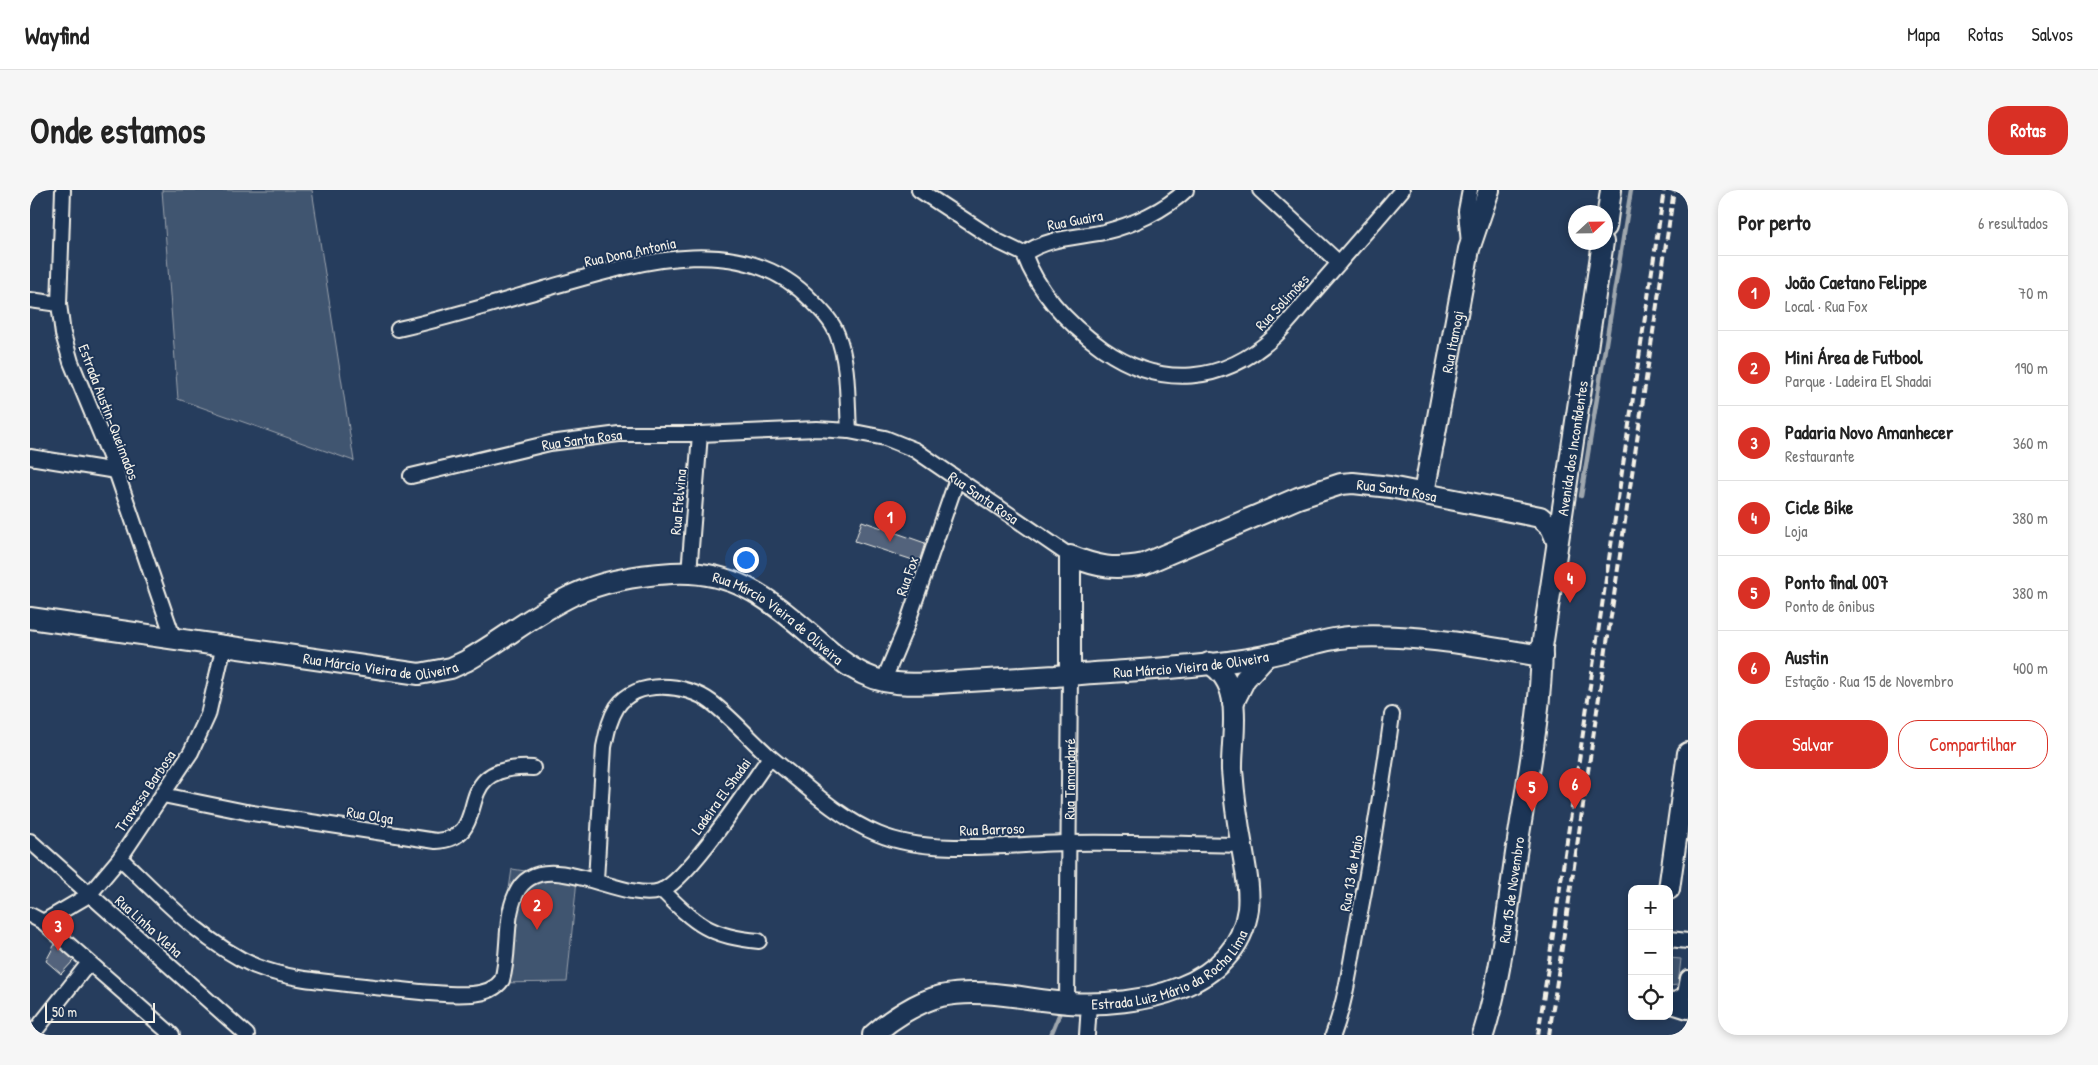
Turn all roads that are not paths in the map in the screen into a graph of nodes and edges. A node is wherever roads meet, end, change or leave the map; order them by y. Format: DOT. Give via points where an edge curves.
graph roads {
  1 [pos="63,190"];
  2 [pos="919,190"];
  3 [pos="1186,190"];
  4 [pos="1260,190"];
  5 [pos="1402,190"];
  6 [pos="1470,190"];
  7 [pos="1489,190"];
  8 [pos="1612,190"];
  9 [pos="1610,205"];
  10 [pos="1469,249"];
  11 [pos="1602,250"];
  12 [pos="1024,254"];
  13 [pos="1339,263"];
  14 [pos="30,300"];
  15 [pos="59,304"];
  16 [pos="398,329"];
  17 [pos="849,431"];
  18 [pos="700,434"];
  19 [pos="30,456"];
  20 [pos="116,471"];
  21 [pos="411,476"];
  22 [pos="957,479"];
  23 [pos="1424,493"];
  24 [pos="1564,498"];
  25 [pos="1540,517"];
  26 [pos="1557,541"];
  27 [pos="1070,556"];
  28 [pos="689,573"];
  29 [pos="30,618"];
  30 [pos="173,637"];
  31 [pos="224,645"];
  32 [pos="1266,656"];
  33 [pos="1542,656"];
  34 [pos="1209,663"];
  35 [pos="1070,674"];
  36 [pos="883,682"];
  37 [pos="1233,703"];
  38 [pos="1392,715"];
  39 [pos="1688,753"];
  40 [pos="770,757"];
  41 [pos="533,768"];
  42 [pos="163,795"];
  43 [pos="30,841"];
  44 [pos="1068,843"];
  45 [pos="1242,845"];
  46 [pos="120,858"];
  47 [pos="596,880"];
  48 [pos="1670,885"];
  49 [pos="662,890"];
  50 [pos="89,895"];
  51 [pos="30,914"];
  52 [pos="43,922"];
  53 [pos="1673,939"];
  54 [pos="760,941"];
  55 [pos="1688,941"];
  56 [pos="88,964"];
  57 [pos="1688,978"];
  58 [pos="1067,1003"];
  59 [pos="1089,1004"];
  60 [pos="1677,1004"];
  61 [pos="878,1034"];
  62 [pos="32,1035"];
  63 [pos="172,1035"];
  64 [pos="247,1035"];
  65 [pos="1087,1035"];
  66 [pos="1333,1035"];
  67 [pos="1483,1035"];
  1 -- 15 [label="street, Estrada Austin-Queimados"];
  2 -- 12 [label="street" via="997,242"];
  3 -- 12 [label="street, Rua Guaira" via="1159,210 1133,222 1106,231 1048,241"];
  4 -- 13 [label="street"];
  5 -- 13 [label="street, Rua Solimões"];
  6 -- 10 [label="street, Rua Itamogi" via="1466,211"];
  7 -- 10 [label="main road"];
  8 -- 9 [label="main road"];
  10 -- 23 [label="main road, Rua Itamogi"];
  11 -- 24 [label="main road, Avenida dos Inconfidentes"];
  12 -- 13 [label="street, Rua Solimões" via="1031,273 1050,302 1091,340 1136,368 1171,377 1218,370 1258,349 1275,335"];
  14 -- 15 [label="street"];
  15 -- 20 [label="street, Estrada Austin-Queimados" via="71,362"];
  16 -- 17 [label="street, Rua Dona Antonia" via="649,262 679,257 748,262 782,276 804,292 823,312 836,333 844,359"];
  17 -- 18 [label="street, Rua Santa Rosa" via="817,429"];
  17 -- 22 [label="street, Rua Santa Rosa" via="903,444"];
  18 -- 21 [label="street, Rua Santa Rosa" via="619,434 550,443"];
  18 -- 28 [label="street, Rua Etelvina"];
  19 -- 20 [label="street"];
  20 -- 30 [label="street, Estrada Austin-Queimados"];
  22 -- 27 [label="street, Rua Santa Rosa"];
  22 -- 36 [label="street, Rua Fox" via="906,627"];
  23 -- 25 [label="main road, Rua Santa Rosa"];
  23 -- 27 [label="main road, Rua Santa Rosa" via="1365,484 1341,484 1306,494 1144,564 1120,568"];
  24 -- 25 [label="main road" via="1553,511"];
  24 -- 26 [label="main road, Avenida dos Inconfidentes"];
  25 -- 26 [label="main road" via="1551,526"];
  26 -- 33 [label="main road, Avenida dos Inconfidentes"];
  27 -- 35 [label="main road, Rua Tamandaré"];
  28 -- 31 [label="main road, Rua Márcio Vieira de Oliveira" via="629,578 572,595 466,661 434,672 419,674"];
  28 -- 36 [label="main road, Rua Márcio Vieira de Oliveira" via="724,577 751,589 842,663"];
  29 -- 30 [label="main road, Rua Márcio Vieira de Oliveira"];
  30 -- 31 [label="main road, Rua Márcio Vieira de Oliveira"];
  31 -- 42 [label="street, Travessa Barbosa" via="201,734"];
  32 -- 33 [label="main road, Rua Márcio Vieira de Oliveira" via="1325,641 1376,636"];
  32 -- 34 [label="main road, Rua Márcio Vieira de Oliveira"];
  32 -- 37 [label="main road, Estrada Luiz Mário da Rocha Lima" via="1245,679"];
  33 -- 67 [label="main road, Rua 15 de Novembro" via="1542,679 1515,857 1494,990"];
  34 -- 35 [label="main road, Rua Márcio Vieira de Oliveira"];
  34 -- 37 [label="main road, Estrada Luiz Mário da Rocha Lima" via="1224,675 1230,685"];
  35 -- 36 [label="main road, Rua Márcio Vieira de Oliveira" via="915,684"];
  35 -- 44 [label="street, Rua Tamandaré"];
  37 -- 45 [label="main road, Estrada Luiz Mário da Rocha Lima" via="1233,781"];
  38 -- 66 [label="street, Rua 13 de Maio" via="1360,916 1340,1018"];
  39 -- 48 [label="main road"];
  40 -- 44 [label="street, Rua Barroso" via="847,817 878,834 943,846"];
  40 -- 47 [label="street, Ladeira El Shadai" via="710,701 696,694 670,687 633,692 618,706 608,725"];
  40 -- 49 [label="street, Ladeira El Shadai" via="695,859"];
  41 -- 42 [label="street, Rua Olga" via="516,767 486,778 478,788 464,829 458,837 446,841 246,812"];
  42 -- 46 [label="street, Travessa Barbosa"];
  43 -- 50 [label="street, Rua Linha Vleha"];
  44 -- 45 [label="street, Rua Barroso"];
  44 -- 58 [label="street, Rua Tamandaré"];
  45 -- 59 [label="main road, Estrada Luiz Mário da Rocha Lima" via="1248,909 1240,937 1224,961 1199,979 1173,990 1147,997"];
  46 -- 47 [label="street" via="206,936 255,966 321,981 444,994 473,994 498,986 504,973 512,905 523,884 543,874 554,873"];
  46 -- 50 [label="street, Travessa Barbosa"];
  47 -- 49 [label="street" via="630,892 647,894"];
  49 -- 54 [label="street" via="683,912 716,934"];
  50 -- 52 [label="street, Travessa Barbosa"];
  50 -- 64 [label="street, Rua Linha Vleha"];
  51 -- 52 [label="street"];
  52 -- 56 [label="street"];
  53 -- 55 [label="street"];
  56 -- 62 [label="street"];
  56 -- 63 [label="street"];
  57 -- 60 [label="street" via="1685,994"];
  58 -- 59 [label="main road, Estrada Luiz Mário da Rocha Lima"];
  58 -- 61 [label="main road, Estrada Luiz Mário da Rocha Lima" via="1000,994 941,996 921,1004"];
  59 -- 65 [label="street"];
}
